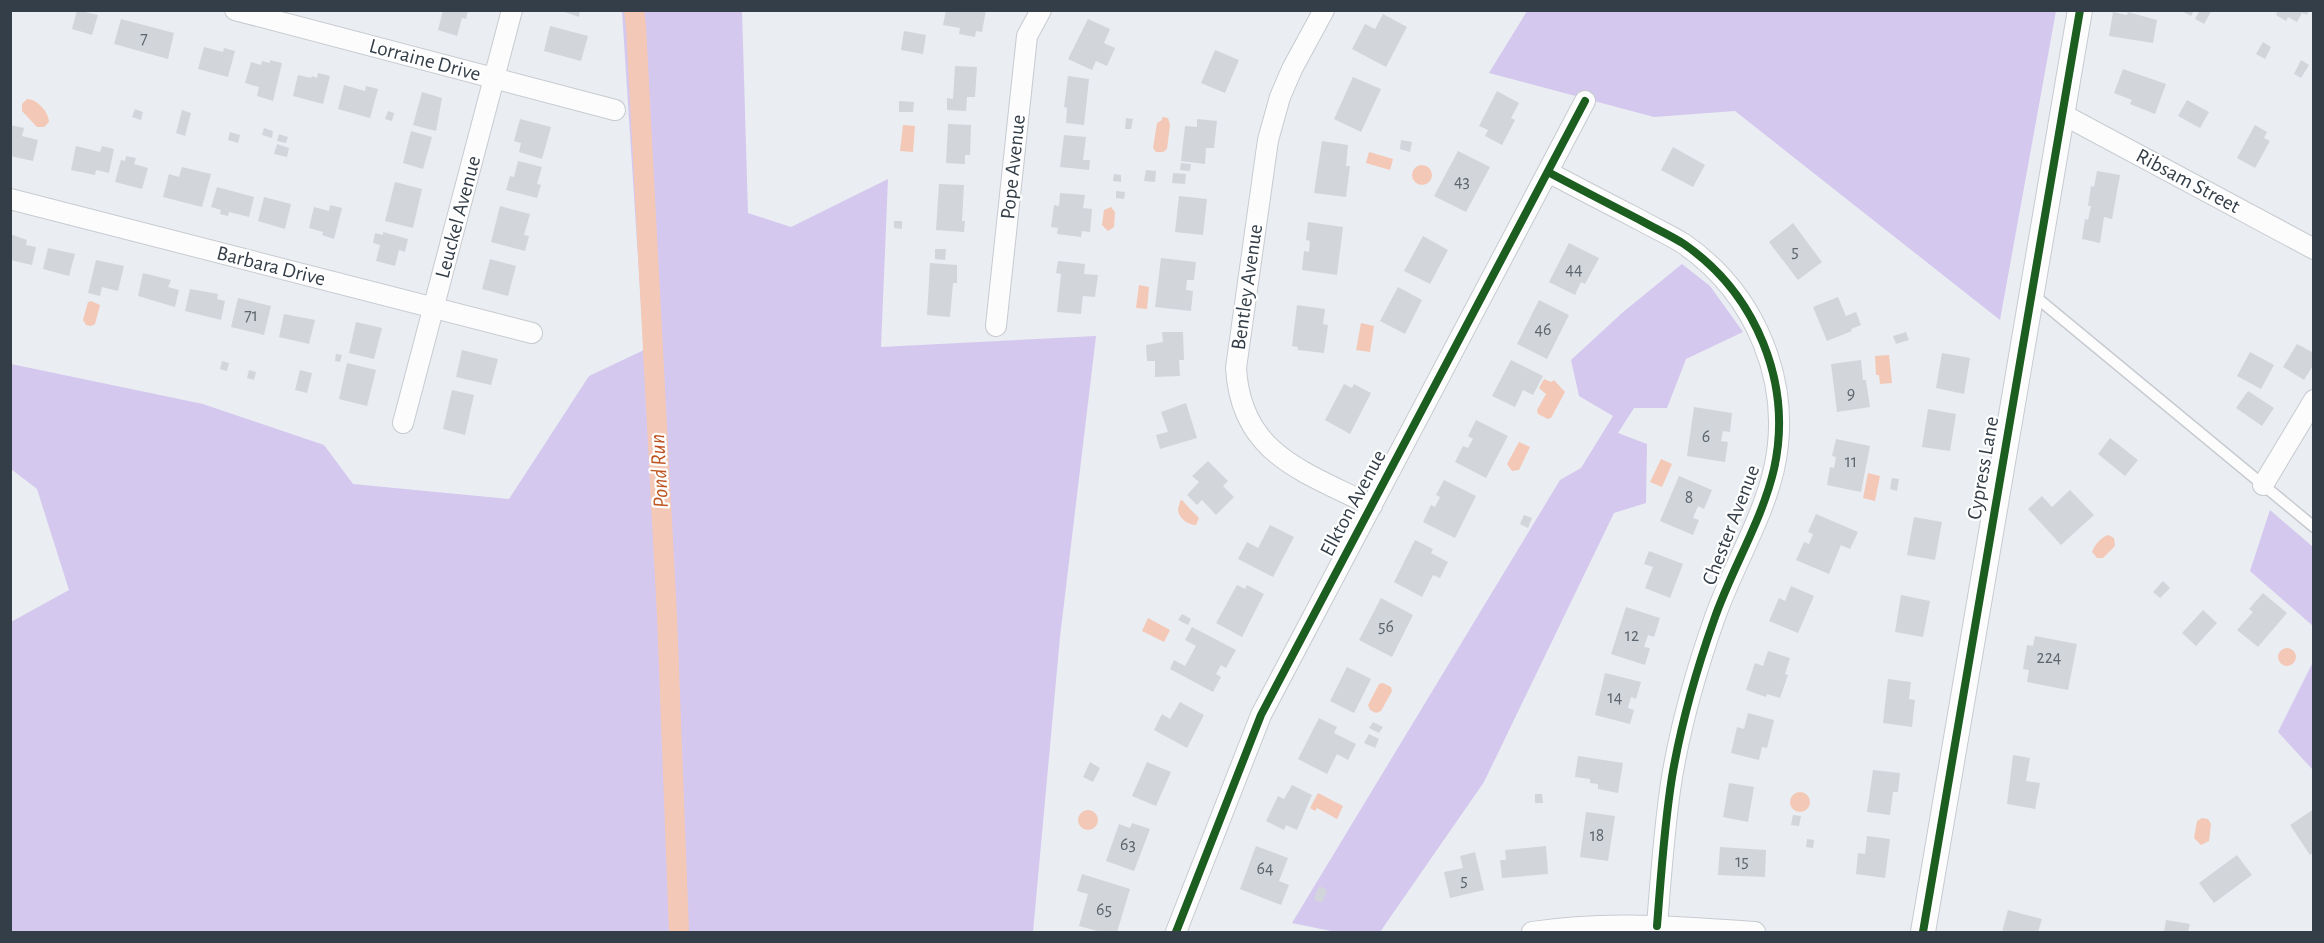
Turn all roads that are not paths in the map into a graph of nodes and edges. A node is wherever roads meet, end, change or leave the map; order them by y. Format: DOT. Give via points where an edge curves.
graph roads {
  1 [pos="236,10"];
  2 [pos="512,10"];
  3 [pos="1041,10"];
  4 [pos="1324,10"];
  5 [pos="2080,10"];
  6 [pos="494,78"];
  7 [pos="1585,101"];
  8 [pos="615,110"];
  9 [pos="2062,114"];
  10 [pos="1548,172"];
  11 [pos="10,199"];
  12 [pos="2313,249"];
  13 [pos="2031,293"];
  14 [pos="434,308"];
  15 [pos="996,326"];
  16 [pos="532,333"];
  17 [pos="2313,400"];
  18 [pos="404,423"];
  19 [pos="2263,485"];
  20 [pos="1372,506"];
  21 [pos="2313,527"];
  22 [pos="1657,926"];
  23 [pos="1183,931"];
  24 [pos="1532,933"];
  25 [pos="1755,933"];
  26 [pos="1923,933"];
  1 -- 6 [label="street, Lorraine Drive"];
  2 -- 6 [label="street, Leuckel Avenue"];
  3 -- 15 [label="street, Pope Avenue" via="1027,36"];
  4 -- 20 [label="street, Bentley Avenue" via="1292,69 1268,140 1236,368 1237,388 1251,426 1264,443 1289,463"];
  5 -- 9 [label="street, Cypress Lane"];
  6 -- 8 [label="street, Lorraine Drive"];
  6 -- 14 [label="street, Leuckel Avenue"];
  7 -- 10 [label="street, Elkton Avenue"];
  9 -- 12 [label="street, Ribsam Street"];
  9 -- 13 [label="street, Cypress Lane"];
  10 -- 20 [label="street, Elkton Avenue"];
  10 -- 22 [label="street, Chester Avenue" via="1682,243 1709,263 1734,290 1752,318 1774,373 1779,406 1778,439 1768,489 1714,618 1680,733 1665,822"];
  11 -- 14 [label="street, Barbara Drive"];
  13 -- 19 [label="lane"];
  13 -- 26 [label="street, Cypress Lane"];
  14 -- 16 [label="street, Barbara Drive"];
  14 -- 18 [label="street, Leuckel Avenue"];
  17 -- 19 [label="street"];
  19 -- 21 [label="lane"];
  20 -- 23 [label="street, Elkton Avenue" via="1261,715"];
  22 -- 24 [label="street" via="1618,924"];
  22 -- 25 [label="street"];
}
